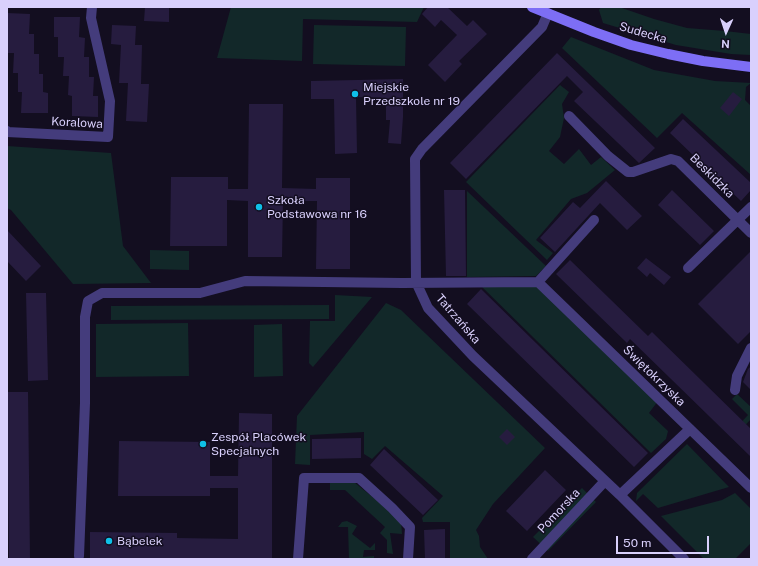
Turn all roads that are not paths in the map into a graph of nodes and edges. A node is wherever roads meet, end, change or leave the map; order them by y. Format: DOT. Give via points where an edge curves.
graph roads {
  1 [pos="92,7"];
  2 [pos="532,7"];
  3 [pos="548,13"];
  4 [pos="751,67"];
  5 [pos="569,116"];
  6 [pos="7,131"];
  7 [pos="751,207"];
  8 [pos="594,220"];
  9 [pos="738,220"];
  10 [pos="751,233"];
  11 [pos="688,268"];
  12 [pos="416,282"];
  13 [pos="538,282"];
  14 [pos="751,348"];
  15 [pos="735,390"];
  16 [pos="690,429"];
  17 [pos="605,481"];
  18 [pos="751,488"];
  19 [pos="620,495"];
  20 [pos="78,556"];
  21 [pos="298,559"];
  22 [pos="408,559"];
  23 [pos="532,559"];
  24 [pos="684,559"];
  1 -- 6 [label="street, Koralowa" via="91,18 110,101 108,137"];
  2 -- 3 [label="street, Sudecka"];
  3 -- 4 [label="street, Sudecka" via="631,45 703,61"];
  3 -- 12 [label="street, Tatrzańska" via="542,27 422,148 415,159"];
  5 -- 9 [label="street, Beskidzka" via="608,156 628,172 671,159 678,161"];
  7 -- 9 [label="street"];
  8 -- 13 [label="street"];
  9 -- 10 [label="street"];
  9 -- 11 [label="street"];
  12 -- 13 [label="street"];
  12 -- 17 [label="street, Tatrzańska" via="428,308 473,356"];
  12 -- 20 [label="street" via="245,281 200,293 102,293 88,301 85,317 85,403"];
  13 -- 16 [label="street, Świętokrzyska"];
  14 -- 15 [label="street" via="737,376"];
  16 -- 18 [label="street, Świętokrzyska"];
  16 -- 19 [label="street"];
  17 -- 19 [label="street, Tatrzańska"];
  17 -- 23 [label="street, Pomorska"];
  19 -- 24 [label="street, Tatrzańska"];
  21 -- 22 [label="street" via="304,478 359,478 410,527"];
}
